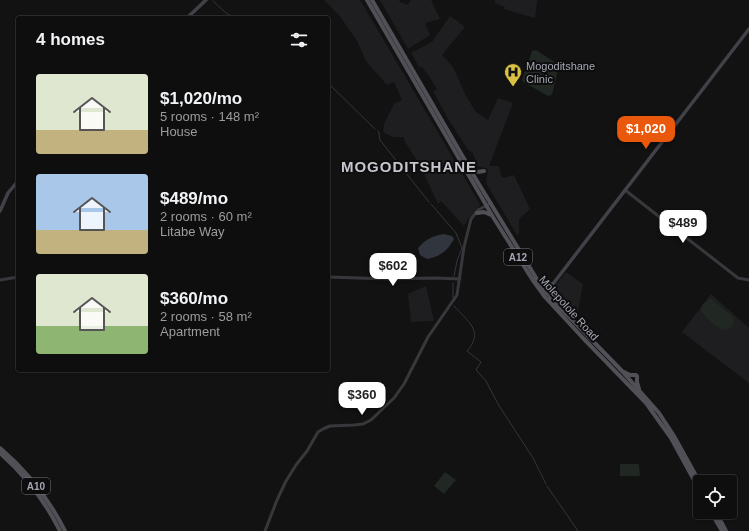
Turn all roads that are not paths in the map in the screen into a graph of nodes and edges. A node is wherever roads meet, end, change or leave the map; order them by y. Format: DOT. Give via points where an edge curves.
graph roads {
  1 [pos="206,0"];
  2 [pos="367,0"];
  3 [pos="372,0"];
  4 [pos="189,16"];
  5 [pos="749,29"];
  6 [pos="398,53"];
  7 [pos="398,61"];
  8 [pos="435,108"];
  9 [pos="436,119"];
  10 [pos="451,127"];
  11 [pos="450,133"];
  12 [pos="470,167"];
  13 [pos="484,171"];
  14 [pos="16,183"];
  15 [pos="625,190"];
  16 [pos="489,205"];
  17 [pos="0,210"];
  18 [pos="476,213"];
  19 [pos="493,217"];
  20 [pos="16,277"];
  21 [pos="330,277"];
  22 [pos="460,279"];
  23 [pos="0,280"];
  24 [pos="749,280"];
  25 [pos="538,281"];
  26 [pos="553,284"];
  27 [pos="544,293"];
  28 [pos="556,302"];
  29 [pos="622,371"];
  30 [pos="640,391"];
  31 [pos="0,448"];
  32 [pos="0,453"];
  33 [pos="696,475"];
  34 [pos="693,478"];
  35 [pos="714,519"];
  36 [pos="720,519"];
  37 [pos="720,530"];
  38 [pos="60,531"];
  39 [pos="65,531"];
  40 [pos="265,531"];
  41 [pos="726,531"];
  1 -- 4 [label="main road"];
  2 -- 6 [label="main road, Molepolole Road / A12"];
  3 -- 8 [label="main road, Molepolole Road / A12"];
  5 -- 15 [label="main road"];
  6 -- 7 [label="main road"];
  6 -- 9 [label="main road, Molepolole Road / A12"];
  8 -- 9 [label="main road" via="438,117"];
  8 -- 11 [label="main road, Molepolole Road / A12"];
  9 -- 16 [label="main road, Molepolole Road / A12"];
  10 -- 11 [label="main road"];
  11 -- 12 [label="main road, Molepolole Road / A12"];
  12 -- 13 [label="main road" via="477,172"];
  12 -- 16 [label="main road, Molepolole Road / A12"];
  14 -- 17 [label="main road"];
  15 -- 24 [label="street" via="738,278"];
  15 -- 26 [label="main road"];
  16 -- 18 [label="street"];
  16 -- 19 [label="main road, Molepolole Road / A12"];
  16 -- 25 [label="main road, Molepolole Road / A12" via="521,250"];
  18 -- 19 [label="main road" via="486,212"];
  18 -- 22 [label="street" via="469,226"];
  19 -- 27 [label="main road, Molepolole Road / A12" via="523,267"];
  20 -- 23 [label="street"];
  21 -- 22 [label="street"];
  22 -- 40 [label="street" via="457,295 428,337 400,390 371,420 358,424 330,426 318,432 308,451 286,481"];
  25 -- 26 [label="main road" via="546,285"];
  25 -- 27 [label="main road, Molepolole Road / A12"];
  26 -- 27 [label="main road"];
  26 -- 28 [label="main road"];
  27 -- 28 [label="main road, Molepolole Road / A12"];
  27 -- 34 [label="main road, Molepolole Road / A12" via="582,337 646,403 671,438"];
  28 -- 29 [label="main road, Molepolole Road / A12"];
  29 -- 30 [label="main road, Molepolole Road / A12"];
  29 -- 30 [label="main road" via="636,375"];
  30 -- 33 [label="main road, Molepolole Road / A12" via="667,424"];
  31 -- 39 [label="main road, A10" via="34,483"];
  32 -- 38 [label="main road, A10" via="36,492"];
  35 -- 37 [label="main road"];
  36 -- 41 [label="main road"];
}
